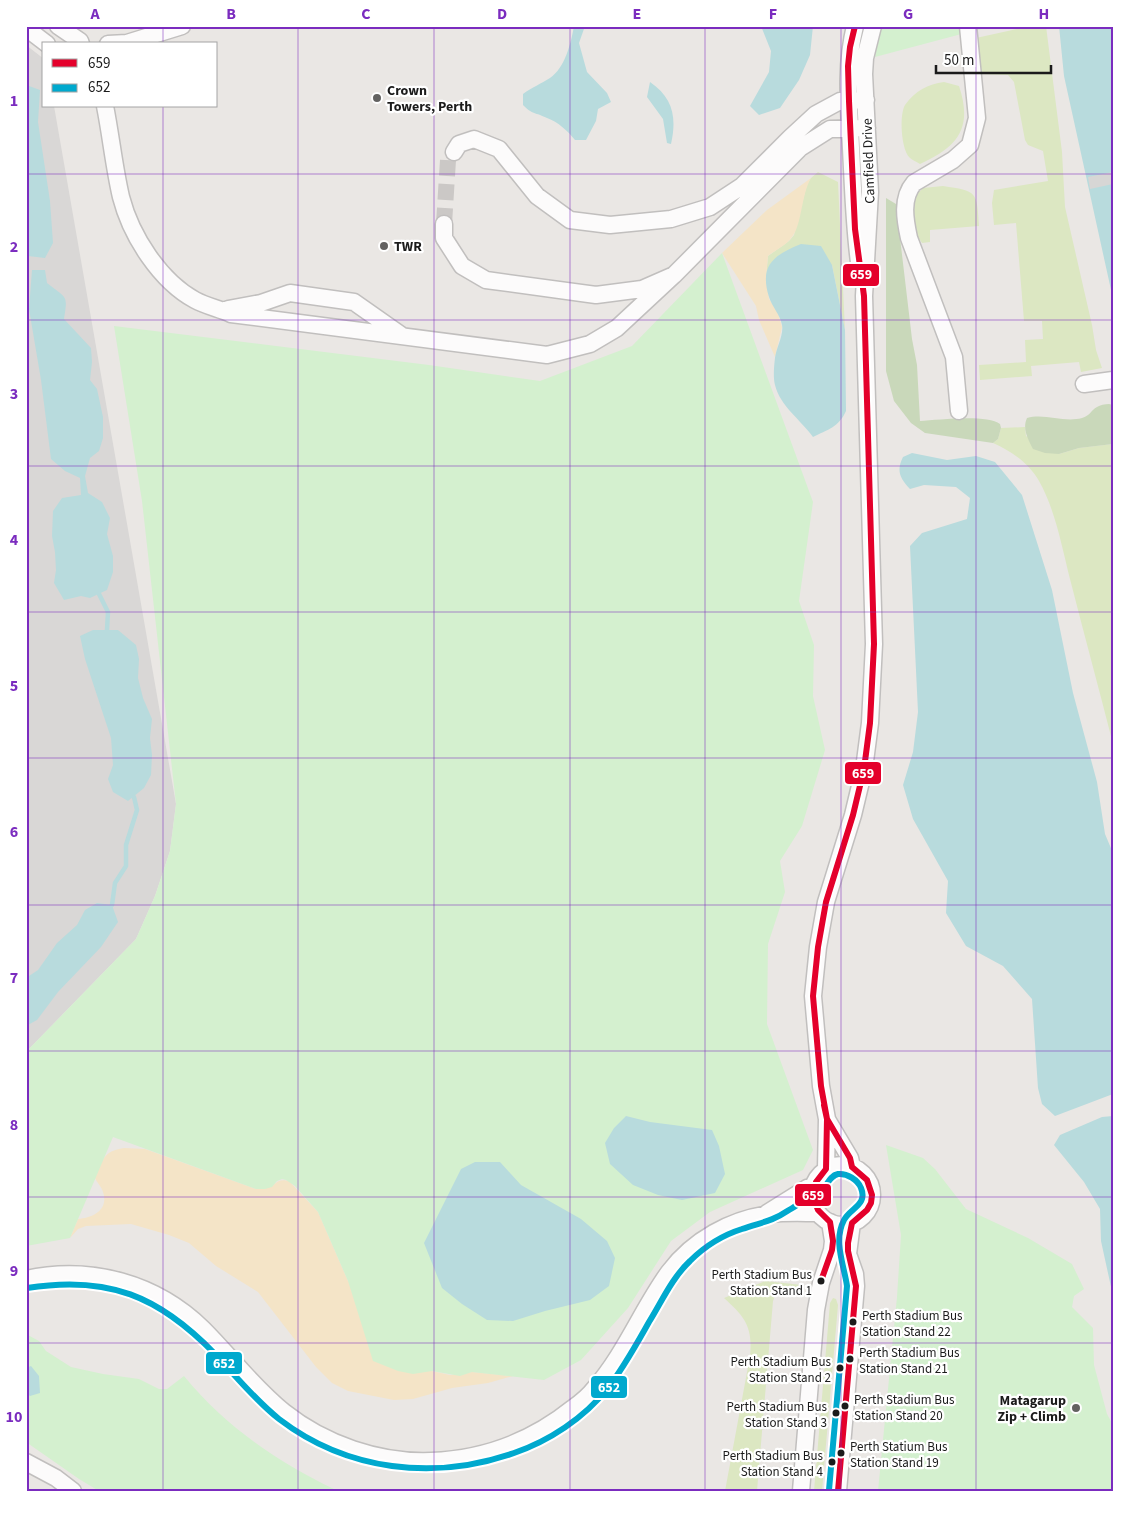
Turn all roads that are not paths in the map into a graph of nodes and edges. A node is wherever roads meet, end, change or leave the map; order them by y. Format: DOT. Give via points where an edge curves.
graph roads {
  1 [pos="58,26"];
  2 [pos="182,26"];
  3 [pos="855,26"];
  4 [pos="873,26"];
  5 [pos="968,26"];
  6 [pos="26,28"];
  7 [pos="44,42"];
  8 [pos="80,42"];
  9 [pos="130,42"];
  10 [pos="866,100"];
  11 [pos="849,101"];
  12 [pos="105,108"];
  13 [pos="850,128"];
  14 [pos="867,128"];
  15 [pos="454,152"];
  16 [pos="444,224"];
  17 [pos="674,274"];
  18 [pos="864,296"];
  19 [pos="222,310"];
  20 [pos="402,336"];
  21 [pos="1113,380"];
  22 [pos="1084,384"];
  23 [pos="959,411"];
  24 [pos="827,1119"];
  25 [pos="852,1167"];
  26 [pos="826,1170"];
  27 [pos="814,1186"];
  28 [pos="763,1215"];
  29 [pos="824,1217"];
  30 [pos="852,1223"];
  31 [pos="26,1279"];
  32 [pos="26,1462"];
  33 [pos="26,1469"];
  34 [pos="54,1491"];
  35 [pos="73,1491"];
  36 [pos="801,1491"];
  37 [pos="838,1491"];
  1 -- 8 [label="street"];
  2 -- 9 [label="street"];
  3 -- 11 [label="street, Camfield Drive" via="848,66"];
  4 -- 10 [label="street, Camfield Drive" via="865,58"];
  5 -- 23 [label="street" via="977,118 970,145 909,188 905,218 909,238 954,357"];
  6 -- 7 [label="street"];
  10 -- 11 [label="street"];
  10 -- 14 [label="street, Camfield Drive"];
  11 -- 13 [label="street, Camfield Drive"];
  11 -- 15 [label="street" via="840,101 816,114 742,186 710,207 671,219 610,225 570,220 537,196 500,149 474,139 459,144"];
  12 -- 19 [label="street" via="122,197 131,226 156,266 174,285 196,300"];
  13 -- 14 [label="street"];
  13 -- 17 [label="street" via="830,129 800,148"];
  13 -- 18 [label="street, Camfield Drive" via="855,229"];
  14 -- 18 [label="street, Camfield Drive" via="870,192"];
  16 -- 17 [label="street" via="444,238 462,266 486,280 596,295 642,290"];
  17 -- 20 [label="street" via="617,328 590,344 547,355"];
  18 -- 24 [label="street, Camfield Drive" via="874,644 872,694 864,770 826,902 818,947 813,996"];
  19 -- 20 [label="street" via="231,314"];
  19 -- 20 [label="street" via="290,294 354,302"];
  21 -- 22 [label="street"];
  24 -- 25 [label="street"];
  24 -- 26 [label="street"];
  25 -- 26 [label="street" via="843,1165"];
  25 -- 30 [label="street" via="867,1178 872,1195 867,1212"];
  26 -- 27 [label="street"];
  27 -- 28 [label="street"];
  27 -- 29 [label="street" via="814,1205"];
  28 -- 29 [label="street"];
  28 -- 31 [label="street" via="721,1228 683,1256 668,1274 593,1392 558,1420 505,1447 463,1458 432,1461 366,1453 334,1442 304,1426 266,1396 179,1308 152,1292 94,1276 57,1274"];
  29 -- 30 [label="street" via="837,1224"];
  29 -- 36 [label="street" via="833,1241 820,1283 816,1310"];
  30 -- 37 [label="street" via="848,1254 856,1286"];
  32 -- 35 [label="street"];
  33 -- 34 [label="street"];
}
